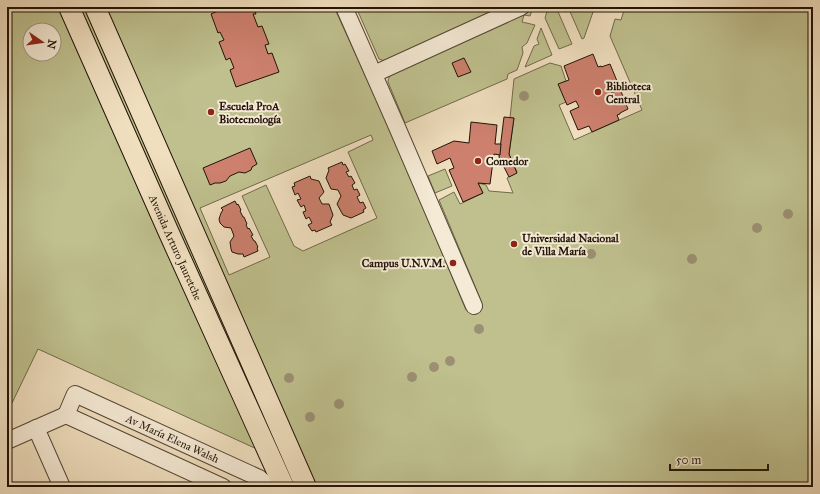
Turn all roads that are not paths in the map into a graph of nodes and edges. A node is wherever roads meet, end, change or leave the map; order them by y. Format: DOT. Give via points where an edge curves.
graph roads {
  1 [pos="69,7"];
  2 [pos="95,7"];
  3 [pos="344,7"];
  4 [pos="521,7"];
  5 [pos="374,74"];
  6 [pos="474,306"];
  7 [pos="66,414"];
  8 [pos="36,428"];
  9 [pos="7,440"];
  10 [pos="62,487"];
  11 [pos="223,487"];
  12 [pos="269,487"];
  13 [pos="284,487"];
  14 [pos="306,487"];
  1 -- 13 [label="main road, Avenida Arturo Jauretche"];
  2 -- 14 [label="main road, Avenida Arturo Jauretche"];
  3 -- 5 [label="street"];
  4 -- 5 [label="street"];
  5 -- 6 [label="street"];
  7 -- 8 [label="street"];
  7 -- 11 [label="street, Av María Elena Walsh"];
  7 -- 12 [label="street, Av María Elena Walsh" via="75,394 259,478"];
  8 -- 9 [label="street"];
  8 -- 10 [label="street"];
}
